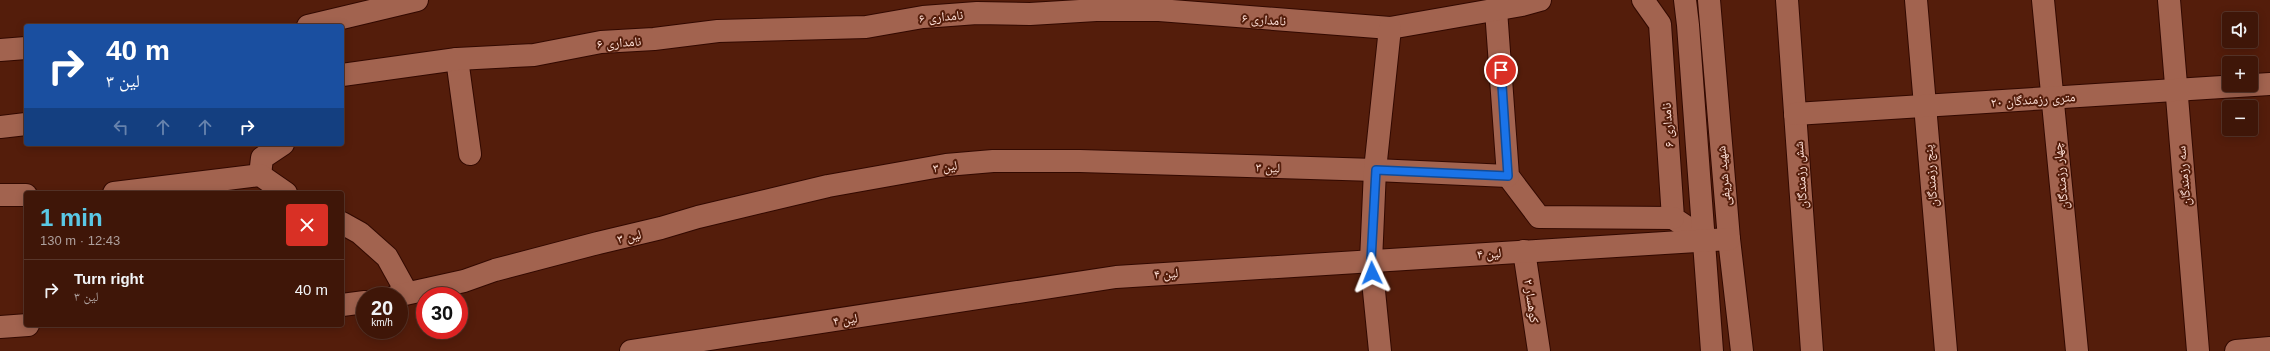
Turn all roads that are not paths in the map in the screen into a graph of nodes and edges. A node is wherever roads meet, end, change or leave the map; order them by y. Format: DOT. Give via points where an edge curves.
graph roads {
  1 [pos="416,0"];
  2 [pos="1540,0"];
  3 [pos="1643,0"];
  4 [pos="1685,0"];
  5 [pos="1709,0"];
  6 [pos="1787,0"];
  7 [pos="1916,0"];
  8 [pos="2044,0"];
  9 [pos="2169,0"];
  10 [pos="1496,10"];
  11 [pos="330,24"];
  12 [pos="1390,28"];
  13 [pos="24,48"];
  14 [pos="0,50"];
  15 [pos="457,59"];
  16 [pos="344,75"];
  17 [pos="2270,84"];
  18 [pos="2176,90"];
  19 [pos="2052,98"];
  20 [pos="1924,106"];
  21 [pos="1795,114"];
  22 [pos="24,124"];
  23 [pos="0,127"];
  24 [pos="281,146"];
  25 [pos="470,154"];
  26 [pos="1376,170"];
  27 [pos="260,175"];
  28 [pos="1508,176"];
  29 [pos="130,191"];
  30 [pos="283,191"];
  31 [pos="0,195"];
  32 [pos="24,195"];
  33 [pos="1673,218"];
  34 [pos="344,224"];
  35 [pos="1729,238"];
  36 [pos="1705,240"];
  37 [pos="1524,251"];
  38 [pos="1371,261"];
  39 [pos="398,287"];
  40 [pos="408,293"];
  41 [pos="356,303"];
  42 [pos="344,305"];
  43 [pos="24,325"];
  44 [pos="0,327"];
  45 [pos="2270,348"];
  46 [pos="632,351"];
  47 [pos="1380,351"];
  48 [pos="1539,351"];
  49 [pos="1712,351"];
  50 [pos="1742,351"];
  51 [pos="1812,351"];
  52 [pos="1946,351"];
  53 [pos="2078,351"];
  54 [pos="2198,351"];
  55 [pos="2236,351"];
  1 -- 11 [label="street"];
  2 -- 10 [label="street, نامداری ۶"];
  3 -- 33 [label="street, نامداری ۶" via="1660,24"];
  4 -- 36 [label="street, شهید شریفی"];
  5 -- 35 [label="street, شهید شریفی"];
  6 -- 21 [label="street, شش رزمندگان"];
  7 -- 20 [label="street, پنج رزمندگان"];
  8 -- 19 [label="street, چهار رزمندگان"];
  9 -- 18 [label="street, سه رزمندگان"];
  10 -- 12 [label="street, نامداری ۶"];
  10 -- 28 [label="street"];
  12 -- 15 [label="street, نامداری ۶" via="1159,10 977,13 923,17 866,27 718,32 601,42 534,55"];
  12 -- 26 [label="street"];
  13 -- 14 [label="street"];
  15 -- 16 [label="street, نامداری ۶"];
  15 -- 25 [label="street"];
  17 -- 18 [label="street, ۲۰ متری رزمندگان"];
  18 -- 19 [label="street, ۲۰ متری رزمندگان"];
  18 -- 54 [label="street, سه رزمندگان"];
  19 -- 20 [label="street, ۲۰ متری رزمندگان"];
  19 -- 53 [label="street, چهار رزمندگان"];
  20 -- 21 [label="street, ۲۰ متری رزمندگان"];
  20 -- 52 [label="street, پنج رزمندگان"];
  21 -- 51 [label="street, شش رزمندگان"];
  22 -- 23 [label="street"];
  24 -- 27 [label="street" via="262,158"];
  26 -- 28 [label="street, لین ۳"];
  26 -- 38 [label="street"];
  26 -- 40 [label="street, لین ۳" via="1038,160 946,165 828,186 705,215 533,260 464,281"];
  27 -- 29 [label="street"];
  27 -- 30 [label="street"];
  28 -- 33 [label="street" via="1539,217"];
  31 -- 32 [label="street"];
  33 -- 36 [label="street"];
  34 -- 39 [label="street" via="360,233 387,257"];
  35 -- 36 [label="street, لین ۴"];
  35 -- 50 [label="street, شهید شریفی"];
  36 -- 37 [label="street, لین ۴"];
  36 -- 49 [label="street, شهید شریفی"];
  37 -- 38 [label="street, لین ۴"];
  37 -- 48 [label="street, کوهسار ۲"];
  38 -- 46 [label="street, لین ۴" via="1116,277"];
  38 -- 47 [label="street"];
  41 -- 42 [label="street"];
  43 -- 44 [label="street"];
  45 -- 55 [label="street"];
}
